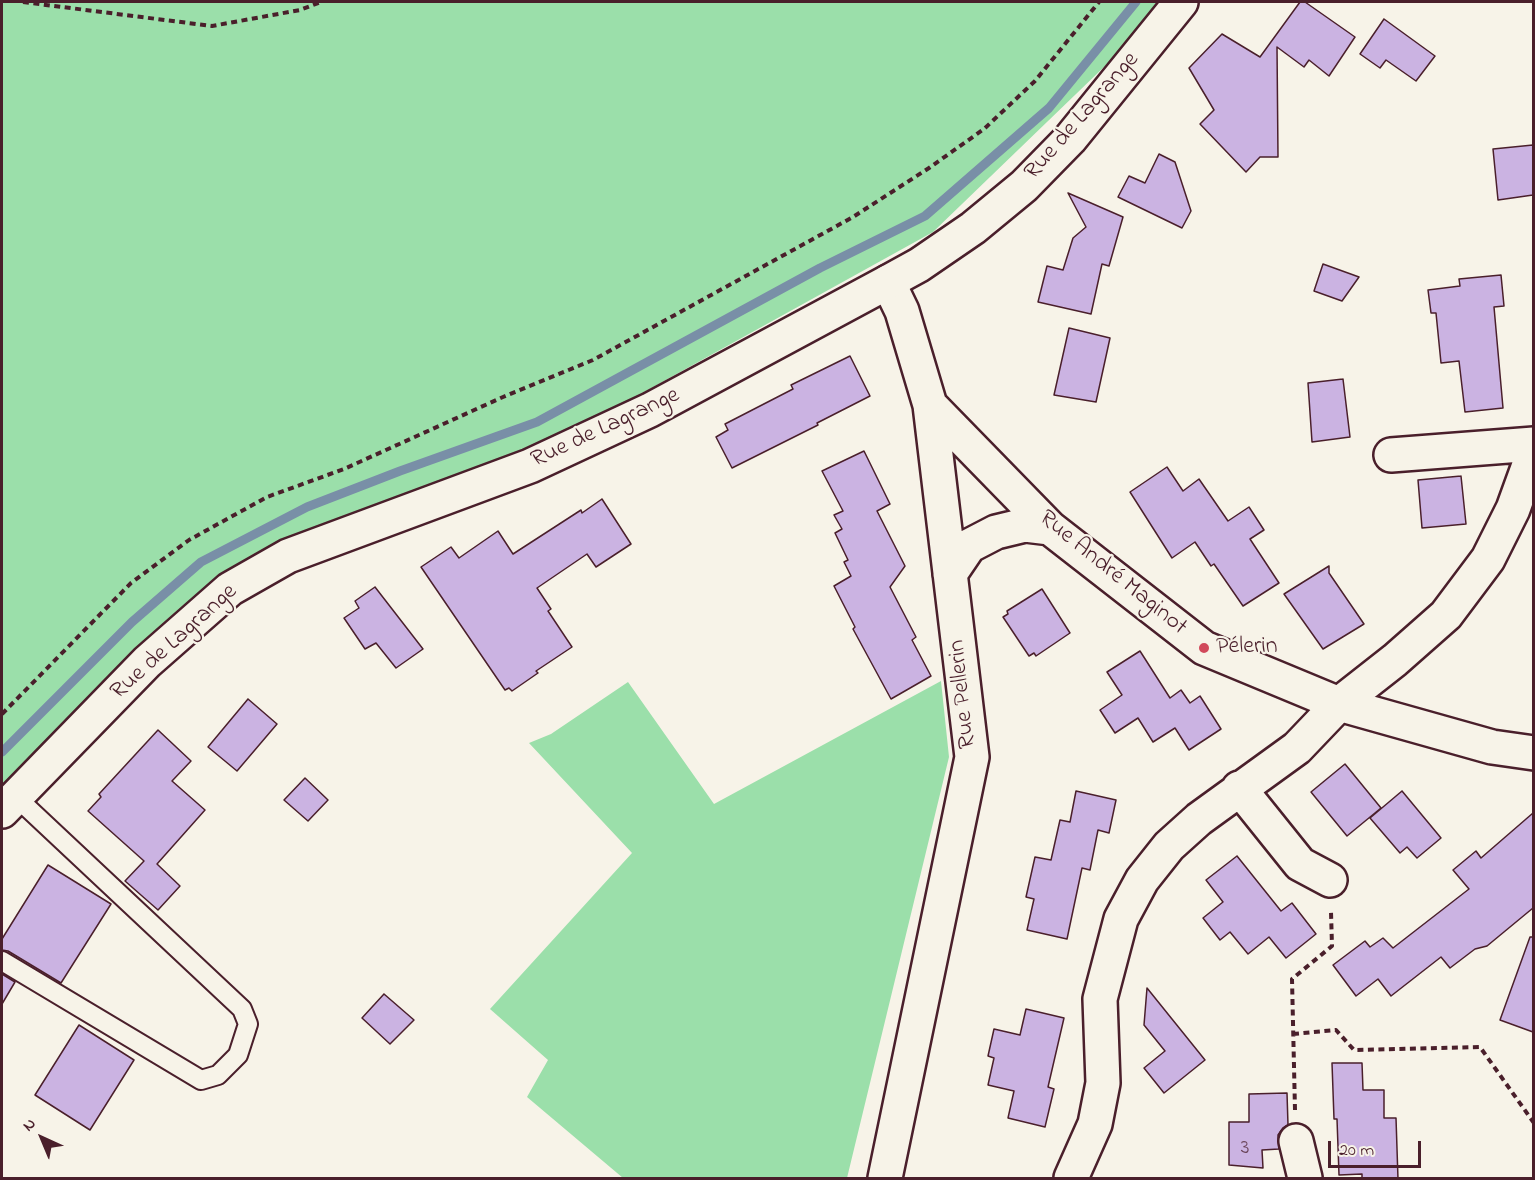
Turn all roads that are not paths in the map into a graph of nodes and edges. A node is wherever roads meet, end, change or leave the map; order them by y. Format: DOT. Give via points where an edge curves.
graph roads {
  1 [pos="1181,2"];
  2 [pos="888,282"];
  3 [pos="930,405"];
  4 [pos="1533,444"];
  5 [pos="1533,451"];
  6 [pos="1390,455"];
  7 [pos="1050,528"];
  8 [pos="950,574"];
  9 [pos="1339,704"];
  10 [pos="1533,753"];
  11 [pos="1239,788"];
  12 [pos="9,804"];
  13 [pos="1330,880"];
  14 [pos="2,961"];
  15 [pos="1296,1141"];
  16 [pos="885,1179"];
  17 [pos="1071,1179"];
  18 [pos="1305,1179"];
  1 -- 2 [label="street, Rue de Lagrange" via="1070,139 1024,186 973,228"];
  2 -- 3 [label="street, Rue Pellerin" via="903,311"];
  2 -- 12 [label="street, Rue de Lagrange" via="650,410 530,466 288,556 230,589 147,662"];
  3 -- 7 [label="street, Rue André Maginot"];
  3 -- 8 [label="street, Rue Pellerin"];
  4 -- 6 [label="street"];
  5 -- 9 [label="street" via="1513,509 1488,559 1446,615"];
  7 -- 8 [label="street" via="1025,525 996,532 969,546"];
  7 -- 9 [label="street, Rue André Maginot" via="1204,648"];
  8 -- 16 [label="street, Rue Pellerin" via="972,757"];
  9 -- 10 [label="street, Rue André Maginot" via="1492,747"];
  9 -- 11 [label="street" via="1297,748"];
  11 -- 13 [label="street" via="1300,864"];
  11 -- 17 [label="street" via="1169,846 1142,880 1121,919 1100,999 1103,1083 1095,1124"];
  12 -- 14 [label="lane" via="242,1009 248,1024 238,1055 218,1075 201,1080"];
  15 -- 18 [label="street"];
}
